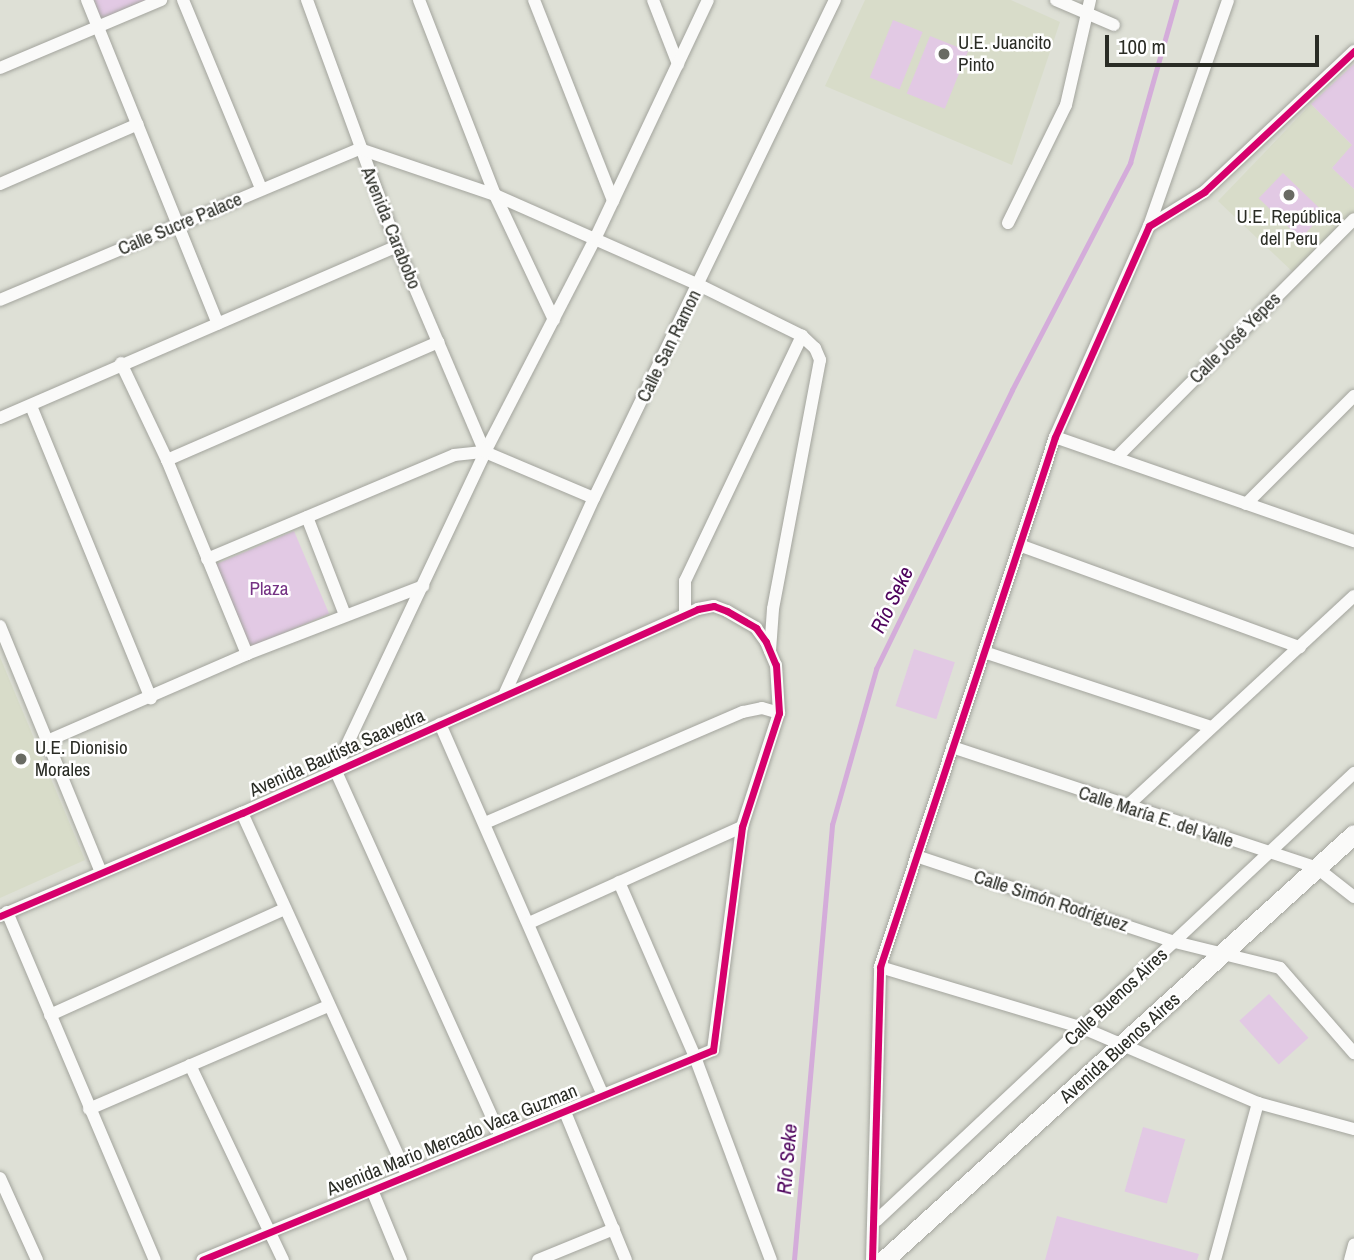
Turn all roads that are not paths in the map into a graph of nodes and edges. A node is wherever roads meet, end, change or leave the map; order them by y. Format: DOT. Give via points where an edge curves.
graph roads {
  1 [pos="87,0"];
  2 [pos="161,0"];
  3 [pos="183,0"];
  4 [pos="307,0"];
  5 [pos="419,0"];
  6 [pos="534,0"];
  7 [pos="653,0"];
  8 [pos="708,0"];
  9 [pos="835,0"];
  10 [pos="1056,0"];
  11 [pos="1090,0"];
  12 [pos="1228,0"];
  13 [pos="1085,14"];
  14 [pos="1114,25"];
  15 [pos="98,26"];
  16 [pos="1354,51"];
  17 [pos="678,64"];
  18 [pos="0,68"];
  19 [pos="138,124"];
  20 [pos="360,149"];
  21 [pos="0,184"];
  22 [pos="261,188"];
  23 [pos="495,195"];
  24 [pos="613,201"];
  25 [pos="1354,219"];
  26 [pos="1008,223"];
  27 [pos="179,225"];
  28 [pos="1149,226"];
  29 [pos="595,239"];
  30 [pos="397,246"];
  31 [pos="699,285"];
  32 [pos="0,300"];
  33 [pos="554,320"];
  34 [pos="218,324"];
  35 [pos="802,336"];
  36 [pos="438,342"];
  37 [pos="121,363"];
  38 [pos="1354,396"];
  39 [pos="31,406"];
  40 [pos="0,418"];
  41 [pos="1055,437"];
  42 [pos="485,452"];
  43 [pos="1116,458"];
  44 [pos="167,460"];
  45 [pos="594,498"];
  46 [pos="1246,504"];
  47 [pos="307,517"];
  48 [pos="1354,541"];
  49 [pos="1019,545"];
  50 [pos="207,559"];
  51 [pos="423,586"];
  52 [pos="1354,596"];
  53 [pos="685,614"];
  54 [pos="345,615"];
  55 [pos="0,626"];
  56 [pos="1300,647"];
  57 [pos="770,652"];
  58 [pos="984,652"];
  59 [pos="247,654"];
  60 [pos="505,694"];
  61 [pos="151,698"];
  62 [pos="779,713"];
  63 [pos="440,724"];
  64 [pos="1211,727"];
  65 [pos="47,741"];
  66 [pos="952,747"];
  67 [pos="335,770"];
  68 [pos="1354,773"];
  69 [pos="1125,808"];
  70 [pos="242,813"];
  71 [pos="485,823"];
  72 [pos="742,827"];
  73 [pos="1354,834"];
  74 [pos="1268,854"];
  75 [pos="916,856"];
  76 [pos="1317,868"];
  77 [pos="101,872"];
  78 [pos="618,882"];
  79 [pos="1354,897"];
  80 [pos="285,909"];
  81 [pos="4,914"];
  82 [pos="529,923"];
  83 [pos="1175,942"];
  84 [pos="1221,955"];
  85 [pos="880,967"];
  86 [pos="328,1006"];
  87 [pos="50,1015"];
  88 [pos="1083,1028"];
  89 [pos="1122,1048"];
  90 [pos="1354,1053"];
  91 [pos="695,1057"];
  92 [pos="190,1065"];
  93 [pos="603,1095"];
  94 [pos="1258,1103"];
  95 [pos="89,1109"];
  96 [pos="565,1112"];
  97 [pos="1354,1129"];
  98 [pos="501,1137"];
  99 [pos="407,1175"];
  100 [pos="0,1178"];
  101 [pos="372,1190"];
  102 [pos="877,1220"];
  103 [pos="614,1229"];
  104 [pos="271,1232"];
  105 [pos="1354,1245"];
  106 [pos="37,1260"];
  107 [pos="155,1260"];
  108 [pos="202,1260"];
  109 [pos="283,1260"];
  110 [pos="401,1260"];
  111 [pos="538,1260"];
  112 [pos="626,1260"];
  113 [pos="771,1260"];
  114 [pos="872,1260"];
  115 [pos="884,1260"];
  116 [pos="1215,1260"];
  117 [pos="1350,1260"];
  1 -- 15 [label="street"];
  2 -- 15 [label="street"];
  3 -- 22 [label="street"];
  4 -- 20 [label="street, Avenida Carabobo"];
  5 -- 23 [label="street"];
  6 -- 24 [label="street"];
  7 -- 17 [label="street"];
  8 -- 17 [label="street"];
  9 -- 31 [label="street, Calle San Ramon"];
  10 -- 13 [label="street"];
  11 -- 13 [label="street"];
  12 -- 28 [label="street"];
  13 -- 14 [label="street"];
  13 -- 26 [label="street" via="1066,105"];
  15 -- 18 [label="street"];
  15 -- 19 [label="street"];
  16 -- 28 [label="street" via="1204,192"];
  17 -- 24 [label="street"];
  19 -- 21 [label="street"];
  19 -- 27 [label="street"];
  20 -- 22 [label="street, Calle Sucre Palace"];
  20 -- 23 [label="street"];
  20 -- 30 [label="street, Avenida Carabobo"];
  22 -- 27 [label="street, Calle Sucre Palace"];
  23 -- 29 [label="street"];
  23 -- 33 [label="street"];
  24 -- 29 [label="street"];
  25 -- 43 [label="street, Calle José Yepes"];
  27 -- 32 [label="street, Calle Sucre Palace"];
  27 -- 34 [label="street"];
  28 -- 41 [label="street"];
  29 -- 31 [label="street"];
  29 -- 33 [label="street"];
  30 -- 34 [label="street"];
  30 -- 36 [label="street, Avenida Carabobo"];
  31 -- 35 [label="street"];
  31 -- 45 [label="street, Calle San Ramon"];
  33 -- 42 [label="street"];
  34 -- 37 [label="street"];
  35 -- 53 [label="street" via="685,581"];
  35 -- 57 [label="street" via="816,348 820,360 773,609"];
  36 -- 42 [label="street, Avenida Carabobo"];
  36 -- 44 [label="street"];
  37 -- 39 [label="street"];
  37 -- 44 [label="street"];
  38 -- 46 [label="street"];
  39 -- 40 [label="street"];
  39 -- 61 [label="street"];
  41 -- 43 [label="street"];
  41 -- 49 [label="street"];
  42 -- 45 [label="street"];
  42 -- 47 [label="street" via="454,455"];
  42 -- 51 [label="street"];
  43 -- 46 [label="street"];
  44 -- 50 [label="street"];
  45 -- 60 [label="street, Calle San Ramon"];
  46 -- 48 [label="street"];
  47 -- 50 [label="street"];
  47 -- 54 [label="street"];
  49 -- 56 [label="street"];
  49 -- 58 [label="street"];
  50 -- 59 [label="street"];
  51 -- 54 [label="street"];
  51 -- 67 [label="street"];
  52 -- 56 [label="street"];
  53 -- 57 [label="street, Avenida Bautista Saavedra" via="714,606 727,611 756,628"];
  53 -- 60 [label="street, Avenida Bautista Saavedra"];
  54 -- 59 [label="street"];
  55 -- 65 [label="street"];
  56 -- 64 [label="street"];
  57 -- 62 [label="street" via="780,686"];
  58 -- 64 [label="street"];
  58 -- 66 [label="street"];
  59 -- 61 [label="street"];
  60 -- 63 [label="street, Avenida Bautista Saavedra"];
  61 -- 65 [label="street"];
  62 -- 71 [label="street" via="762,708 743,712"];
  62 -- 72 [label="street"];
  63 -- 67 [label="street, Avenida Bautista Saavedra"];
  63 -- 71 [label="street"];
  64 -- 69 [label="street"];
  65 -- 77 [label="street"];
  66 -- 69 [label="street, Calle María E. del Valle"];
  66 -- 75 [label="street"];
  67 -- 70 [label="street, Avenida Bautista Saavedra"];
  67 -- 98 [label="street"];
  68 -- 74 [label="street, Calle Buenos Aires"];
  69 -- 74 [label="street, Calle María E. del Valle"];
  70 -- 77 [label="street, Avenida Bautista Saavedra"];
  70 -- 80 [label="street"];
  71 -- 82 [label="street"];
  72 -- 78 [label="street"];
  72 -- 91 [label="street, Avenida Mario Mercado Vaca Guzman" via="713,1050"];
  73 -- 76 [label="highway, Avenida Buenos Aires"];
  74 -- 76 [label="street, Calle María E. del Valle"];
  74 -- 83 [label="street, Calle Buenos Aires"];
  75 -- 83 [label="street, Calle Simón Rodríguez"];
  75 -- 85 [label="street"];
  76 -- 79 [label="street, Calle María E. del Valle"];
  76 -- 84 [label="highway, Avenida Buenos Aires"];
  77 -- 81 [label="street, Avenida Bautista Saavedra"];
  78 -- 82 [label="street"];
  78 -- 91 [label="street"];
  80 -- 86 [label="street"];
  80 -- 87 [label="street"];
  81 -- 87 [label="street"];
  82 -- 93 [label="street"];
  83 -- 84 [label="street, Calle Simón Rodríguez"];
  83 -- 88 [label="street, Calle Buenos Aires"];
  84 -- 89 [label="highway, Avenida Buenos Aires"];
  84 -- 90 [label="street, Calle Simón Rodríguez" via="1280,968"];
  85 -- 88 [label="street"];
  85 -- 102 [label="street"];
  86 -- 92 [label="street"];
  86 -- 99 [label="street"];
  87 -- 95 [label="street"];
  88 -- 89 [label="street"];
  88 -- 102 [label="street, Calle Buenos Aires"];
  89 -- 94 [label="street"];
  89 -- 115 [label="highway, Avenida Buenos Aires"];
  91 -- 93 [label="street, Avenida Mario Mercado Vaca Guzman"];
  91 -- 113 [label="street"];
  92 -- 95 [label="street"];
  92 -- 104 [label="street"];
  93 -- 96 [label="street, Avenida Mario Mercado Vaca Guzman"];
  94 -- 97 [label="street"];
  94 -- 116 [label="street"];
  95 -- 107 [label="street"];
  96 -- 98 [label="street, Avenida Mario Mercado Vaca Guzman"];
  96 -- 103 [label="street"];
  98 -- 99 [label="street, Avenida Mario Mercado Vaca Guzman"];
  99 -- 101 [label="street, Avenida Mario Mercado Vaca Guzman"];
  100 -- 106 [label="street"];
  101 -- 104 [label="street, Avenida Mario Mercado Vaca Guzman"];
  101 -- 110 [label="street"];
  102 -- 114 [label="street"];
  103 -- 111 [label="street"];
  103 -- 112 [label="street"];
  104 -- 108 [label="street, Avenida Mario Mercado Vaca Guzman"];
  104 -- 109 [label="street"];
  105 -- 117 [label="street"];
}
